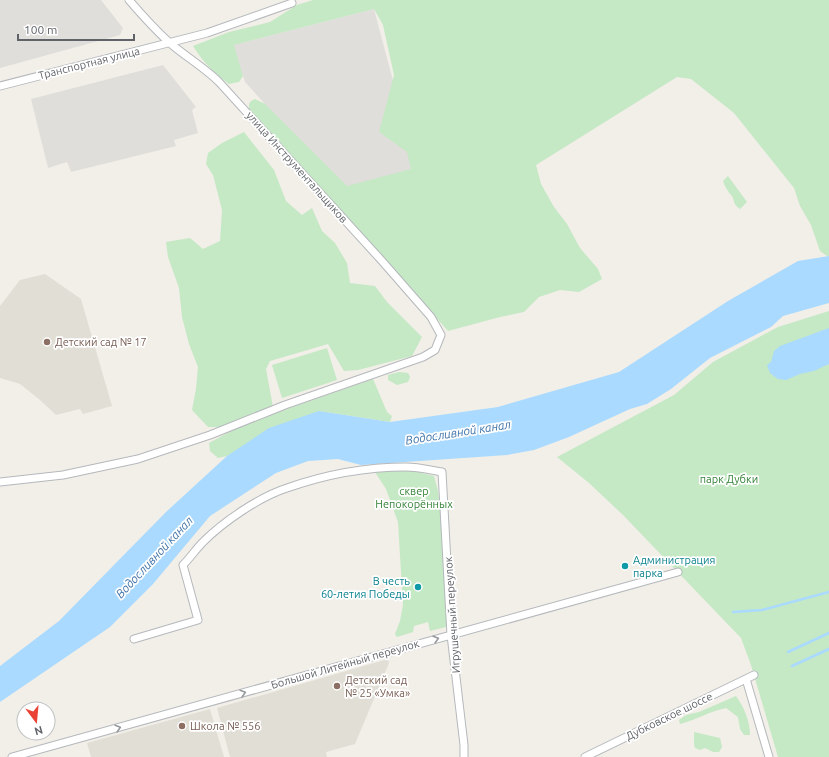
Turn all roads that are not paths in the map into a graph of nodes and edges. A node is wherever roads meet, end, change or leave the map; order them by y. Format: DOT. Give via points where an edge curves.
graph roads {
  1 [pos="129,0"];
  2 [pos="292,3"];
  3 [pos="170,43"];
  4 [pos="0,86"];
  5 [pos="0,482"];
  6 [pos="678,572"];
  7 [pos="451,635"];
  8 [pos="134,639"];
  9 [pos="754,675"];
  10 [pos="746,679"];
  11 [pos="12,757"];
  12 [pos="464,757"];
  13 [pos="585,757"];
  14 [pos="770,757"];
  1 -- 3 [label="street, улица Инструментальщиков"];
  2 -- 3 [label="street, Транспортная улица"];
  3 -- 4 [label="street, Транспортная улица"];
  3 -- 5 [label="street, улица Инструментальщиков" via="219,82 431,318 441,335 435,350 422,357 285,405 210,435 138,459 63,475"];
  6 -- 7 [label="street, Большой Литейный переулок"];
  7 -- 8 [label="street, Игрушечный переулок" via="442,472 407,467 368,470 316,479 285,488 220,526 183,565 198,620"];
  11 -- 7 [label="street, Большой Литейный переулок, one-way"];
  7 -- 12 [label="street, Игрушечный переулок"];
  9 -- 10 [label="street, Дубковское шоссе"];
  10 -- 13 [label="street, Дубковское шоссе"];
  10 -- 14 [label="street"];
}
